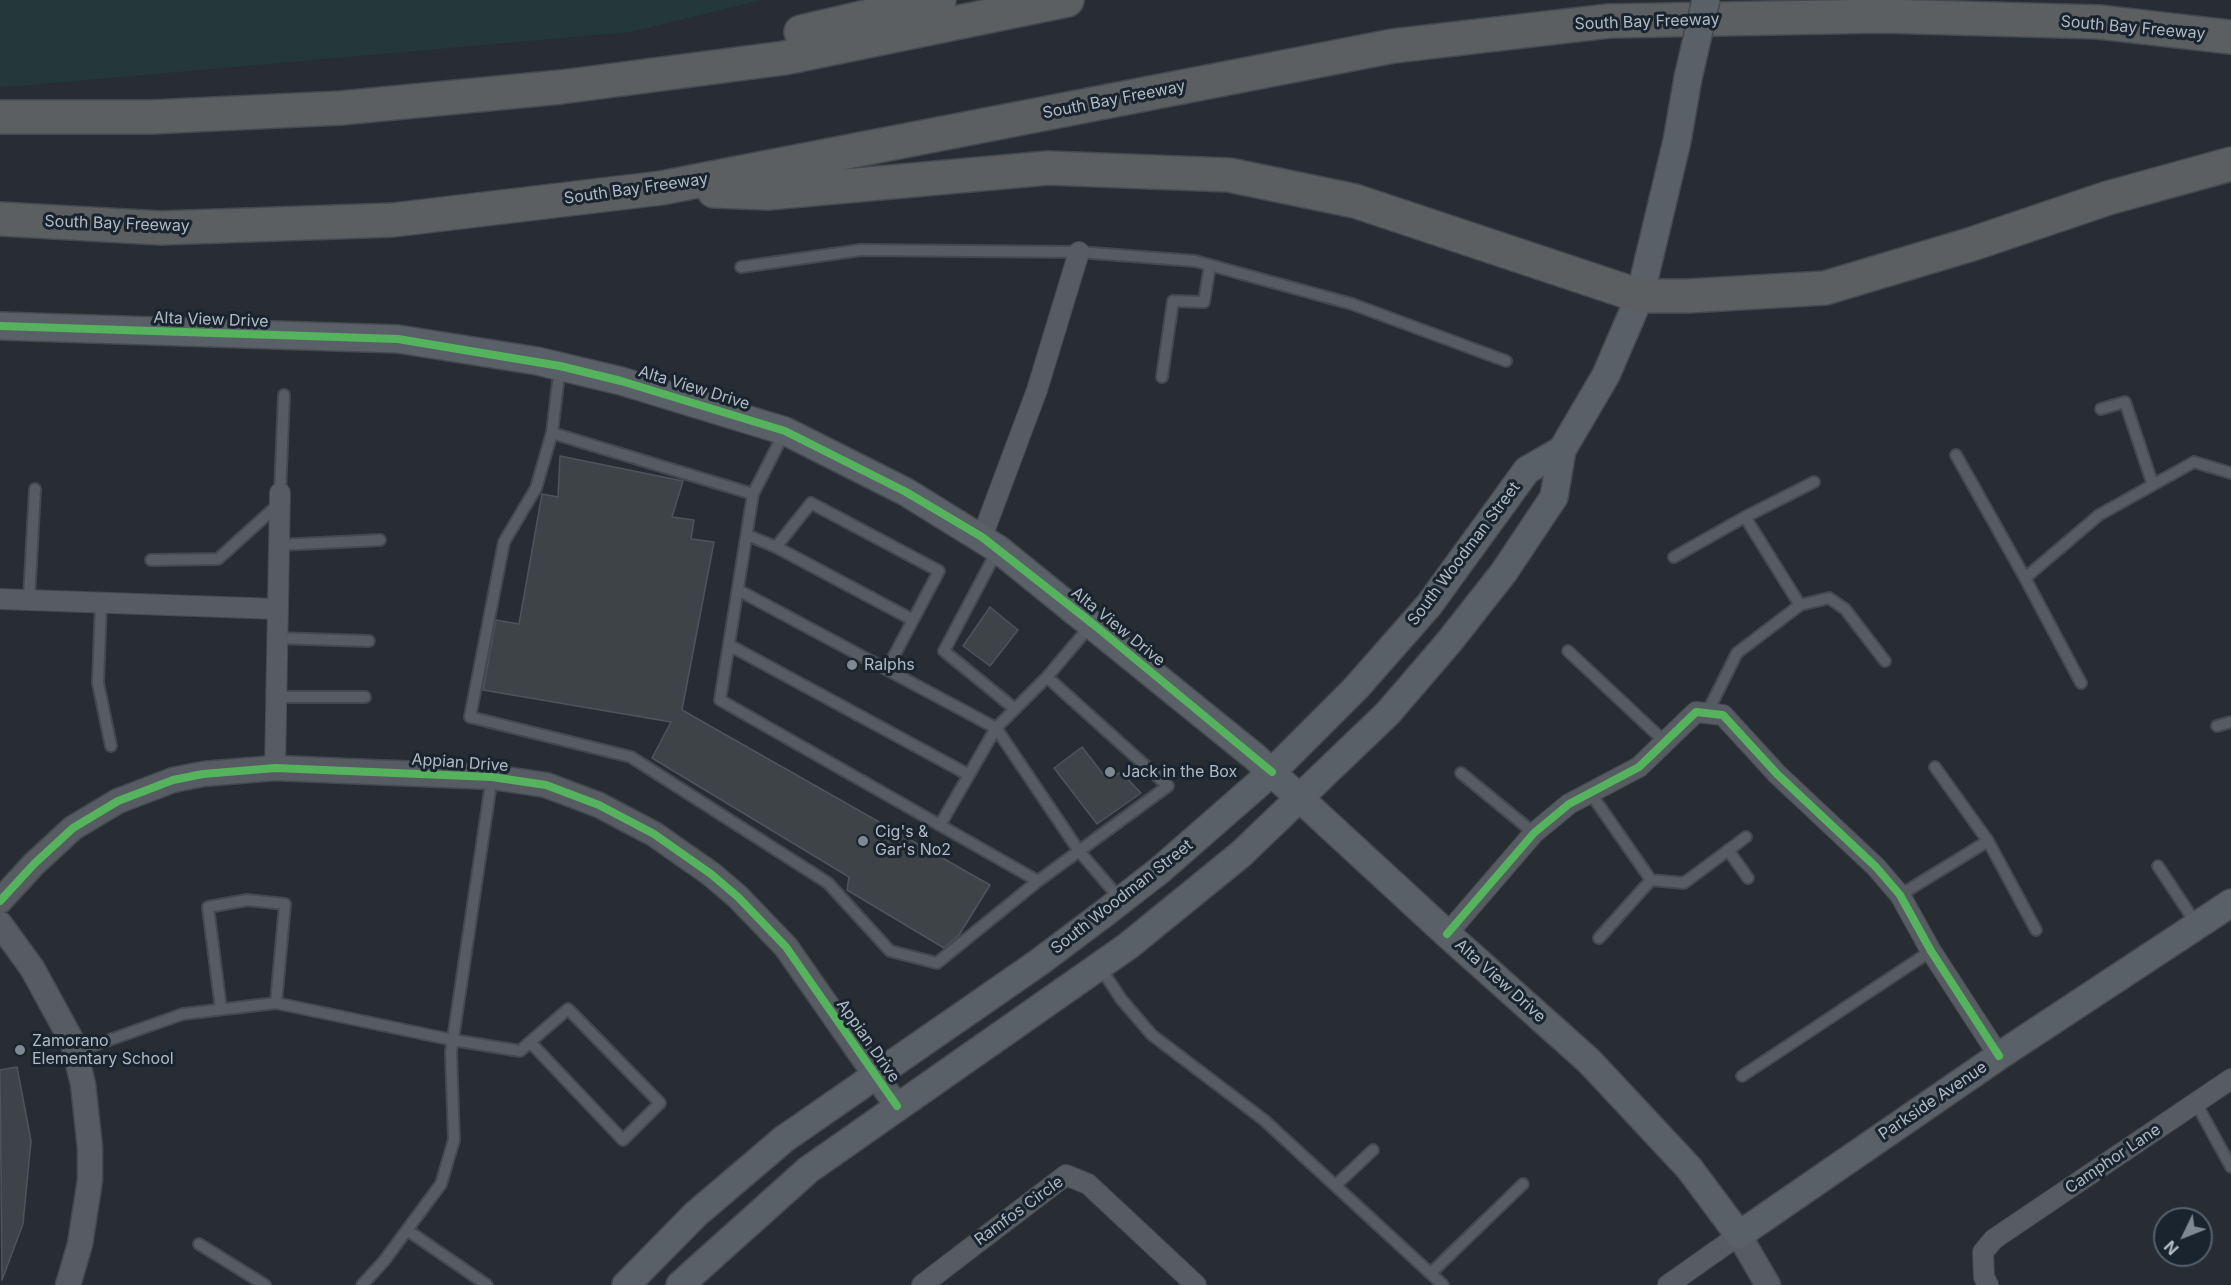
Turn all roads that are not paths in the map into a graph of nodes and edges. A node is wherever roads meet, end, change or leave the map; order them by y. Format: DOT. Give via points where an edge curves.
graph roads {
  1 [pos="939,0"];
  2 [pos="1067,0"];
  3 [pos="1706,0"];
  4 [pos="2231,37"];
  5 [pos="561,87"];
  6 [pos="0,117"];
  7 [pos="2231,164"];
  8 [pos="661,188"];
  9 [pos="0,219"];
  10 [pos="1079,252"];
  11 [pos="1210,265"];
  12 [pos="741,267"];
  13 [pos="1640,296"];
  14 [pos="0,326"];
  15 [pos="1506,361"];
  16 [pos="560,366"];
  17 [pos="1162,377"];
  18 [pos="284,395"];
  19 [pos="2101,409"];
  20 [pos="785,431"];
  21 [pos="552,433"];
  22 [pos="1562,450"];
  23 [pos="1956,455"];
  24 [pos="2231,473"];
  25 [pos="1814,482"];
  26 [pos="2152,485"];
  27 [pos="35,489"];
  28 [pos="753,494"];
  29 [pos="280,498"];
  30 [pos="1745,517"];
  31 [pos="747,535"];
  32 [pos="380,540"];
  33 [pos="990,543"];
  34 [pos="279,545"];
  35 [pos="776,547"];
  36 [pos="1674,557"];
  37 [pos="151,560"];
  38 [pos="2025,578"];
  39 [pos="738,590"];
  40 [pos="0,599"];
  41 [pos="29,599"];
  42 [pos="101,602"];
  43 [pos="1800,605"];
  44 [pos="277,609"];
  45 [pos="913,620"];
  46 [pos="1093,624"];
  47 [pos="276,638"];
  48 [pos="369,640"];
  49 [pos="729,645"];
  50 [pos="1568,651"];
  51 [pos="1885,661"];
  52 [pos="887,669"];
  53 [pos="1047,677"];
  54 [pos="2081,683"];
  55 [pos="365,697"];
  56 [pos="275,698"];
  57 [pos="1015,709"];
  58 [pos="1707,713"];
  59 [pos="2231,722"];
  60 [pos="2217,726"];
  61 [pos="996,728"];
  62 [pos="1664,741"];
  63 [pos="111,746"];
  64 [pos="1935,766"];
  65 [pos="275,768"];
  66 [pos="1272,772"];
  67 [pos="1461,773"];
  68 [pos="969,775"];
  69 [pos="492,777"];
  70 [pos="1591,794"];
  71 [pos="1302,799"];
  72 [pos="940,825"];
  73 [pos="1534,833"];
  74 [pos="1746,837"];
  75 [pos="1988,840"];
  76 [pos="1728,850"];
  77 [pos="1079,851"];
  78 [pos="2158,866"];
  79 [pos="1748,878"];
  80 [pos="1651,880"];
  81 [pos="1038,881"];
  82 [pos="1900,895"];
  83 [pos="0,900"];
  84 [pos="1121,900"];
  85 [pos="2231,903"];
  86 [pos="0,924"];
  87 [pos="2197,926"];
  88 [pos="2036,930"];
  89 [pos="1447,934"];
  90 [pos="1599,938"];
  91 [pos="1931,951"];
  92 [pos="1100,966"];
  93 [pos="276,1003"];
  94 [pos="221,1009"];
  95 [pos="453,1040"];
  96 [pos="530,1042"];
  97 [pos="75,1052"];
  98 [pos="1999,1056"];
  99 [pos="876,1074"];
  100 [pos="1742,1077"];
  101 [pos="2231,1079"];
  102 [pos="2196,1103"];
  103 [pos="897,1106"];
  104 [pos="1373,1150"];
  105 [pos="2231,1167"];
  106 [pos="1337,1184"];
  107 [pos="1523,1184"];
  108 [pos="407,1230"];
  109 [pos="1739,1234"];
  110 [pos="199,1244"];
  111 [pos="1431,1273"];
  112 [pos="68,1285"];
  113 [pos="265,1285"];
  114 [pos="363,1285"];
  115 [pos="487,1285"];
  116 [pos="626,1285"];
  117 [pos="680,1285"];
  118 [pos="921,1285"];
  119 [pos="1196,1285"];
  120 [pos="1443,1285"];
  121 [pos="1668,1285"];
  122 [pos="1768,1285"];
  123 [pos="1988,1285"];
  1 -- 5 [label="highway"];
  2 -- 5 [label="highway" via="784,58"];
  3 -- 13 [label="main road, South Woodman Street, bridge"];
  4 -- 8 [label="highway, South Bay Freeway" via="2099,22 1883,16 1609,21 1393,46"];
  5 -- 6 [label="highway" via="341,108 151,117"];
  7 -- 13 [label="highway" via="2108,198 1825,288"];
  8 -- 9 [label="highway, South Bay Freeway" via="393,220 160,228"];
  8 -- 13 [label="highway" via="768,193 1048,168 1229,175 1355,201"];
  10 -- 11 [label="lane"];
  10 -- 12 [label="lane" via="861,250"];
  10 -- 33 [label="street"];
  11 -- 15 [label="lane" via="1352,304"];
  11 -- 17 [label="lane" via="1204,302 1173,301"];
  13 -- 22 [label="main road, South Woodman Street" via="1606,375"];
  14 -- 16 [label="main road, Alta View Drive" via="398,339"];
  16 -- 20 [label="main road, Alta View Drive"];
  16 -- 21 [label="lane"];
  18 -- 29 [label="lane"];
  19 -- 26 [label="lane" via="2125,402"];
  20 -- 28 [label="lane"];
  20 -- 33 [label="main road, Alta View Drive" via="906,492"];
  21 -- 28 [label="lane"];
  21 -- 81 [label="lane" via="536,488 504,542 470,717 631,757 828,884 890,951 937,963"];
  22 -- 66 [label="main road, South Woodman Street" via="1527,470 1429,605 1335,710"];
  22 -- 71 [label="main road, South Woodman Street" via="1554,497 1504,572 1388,713"];
  23 -- 38 [label="lane"];
  24 -- 26 [label="lane" via="2194,462"];
  25 -- 30 [label="lane"];
  26 -- 38 [label="lane" via="2099,516"];
  27 -- 41 [label="lane"];
  28 -- 31 [label="lane"];
  29 -- 34 [label="street"];
  29 -- 37 [label="lane" via="218,559"];
  30 -- 36 [label="lane"];
  30 -- 43 [label="lane"];
  31 -- 35 [label="lane"];
  31 -- 39 [label="lane"];
  32 -- 34 [label="lane"];
  33 -- 46 [label="main road, Alta View Drive"];
  33 -- 57 [label="lane" via="944,651"];
  34 -- 44 [label="street"];
  35 -- 45 [label="lane"];
  35 -- 45 [label="lane" via="811,503 939,571"];
  38 -- 54 [label="lane"];
  39 -- 49 [label="lane"];
  39 -- 52 [label="lane"];
  40 -- 41 [label="street"];
  41 -- 42 [label="street"];
  42 -- 44 [label="street"];
  42 -- 63 [label="lane" via="98,683"];
  43 -- 51 [label="lane" via="1829,598 1845,609"];
  43 -- 58 [label="lane" via="1737,653"];
  44 -- 47 [label="street"];
  45 -- 52 [label="lane"];
  46 -- 53 [label="lane"];
  46 -- 66 [label="main road, Alta View Drive"];
  47 -- 48 [label="lane"];
  47 -- 56 [label="street"];
  49 -- 68 [label="lane"];
  49 -- 72 [label="lane" via="720,700"];
  50 -- 62 [label="lane"];
  52 -- 61 [label="lane"];
  53 -- 57 [label="lane"];
  53 -- 77 [label="lane" via="1168,786"];
  55 -- 56 [label="lane"];
  56 -- 65 [label="street"];
  57 -- 61 [label="lane"];
  58 -- 62 [label="street" via="1696,712"];
  58 -- 82 [label="street" via="1723,715"];
  59 -- 60 [label="lane"];
  61 -- 68 [label="lane"];
  61 -- 77 [label="lane"];
  62 -- 70 [label="street" via="1639,767"];
  64 -- 75 [label="lane"];
  65 -- 69 [label="street, Appian Drive"];
  65 -- 83 [label="street, Appian Drive" via="193,776 118,801 73,828"];
  66 -- 71 [label="main road, Alta View Drive"];
  66 -- 84 [label="main road, South Woodman Street"];
  67 -- 73 [label="lane"];
  68 -- 72 [label="lane"];
  69 -- 95 [label="lane"];
  69 -- 99 [label="street, Appian Drive" via="546,784 599,805 654,834 711,874 786,947"];
  70 -- 73 [label="street" via="1569,804"];
  70 -- 80 [label="lane"];
  71 -- 89 [label="main road, Alta View Drive"];
  71 -- 92 [label="main road, South Woodman Street" via="1241,854"];
  72 -- 81 [label="lane"];
  73 -- 89 [label="street"];
  74 -- 76 [label="lane"];
  75 -- 82 [label="lane"];
  75 -- 88 [label="lane"];
  76 -- 79 [label="lane"];
  76 -- 80 [label="lane" via="1684,884"];
  77 -- 81 [label="lane"];
  77 -- 84 [label="lane"];
  78 -- 87 [label="lane"];
  80 -- 90 [label="lane"];
  82 -- 91 [label="street"];
  84 -- 99 [label="main road, South Woodman Street" via="1038,963"];
  85 -- 87 [label="main road, Parkside Avenue"];
  86 -- 97 [label="street" via="32,968"];
  87 -- 98 [label="main road, Parkside Avenue"];
  89 -- 109 [label="main road, Alta View Drive" via="1589,1061 1689,1168"];
  91 -- 98 [label="street"];
  91 -- 100 [label="lane"];
  92 -- 103 [label="main road, South Woodman Street"];
  92 -- 106 [label="lane" via="1121,999 1152,1035 1264,1120"];
  93 -- 94 [label="lane"];
  93 -- 94 [label="lane" via="285,904 247,900 208,907"];
  93 -- 95 [label="lane"];
  94 -- 97 [label="lane" via="183,1014"];
  95 -- 96 [label="lane" via="520,1052"];
  95 -- 108 [label="lane" via="454,1140 441,1184"];
  96 -- 96 [label="lane" via="623,1140 660,1103 568,1009"];
  97 -- 112 [label="street" via="88,1116 90,1180 80,1244"];
  98 -- 109 [label="main road, Parkside Avenue"];
  99 -- 103 [label="street, Appian Drive"];
  99 -- 116 [label="main road, South Woodman Street" via="740,1174"];
  101 -- 102 [label="street, Camphor Lane"];
  102 -- 105 [label="lane"];
  102 -- 123 [label="street, Camphor Lane" via="1994,1239 1983,1252"];
  103 -- 117 [label="main road, South Woodman Street" via="808,1170"];
  104 -- 106 [label="lane"];
  106 -- 111 [label="lane"];
  107 -- 111 [label="lane"];
  108 -- 114 [label="lane"];
  108 -- 115 [label="lane"];
  109 -- 121 [label="street, Parkside Avenue"];
  109 -- 122 [label="street, Alta View Drive"];
  110 -- 113 [label="lane"];
  111 -- 120 [label="lane"];
  118 -- 119 [label="street, Ramfos Circle" via="1066,1175 1088,1184"];
}
